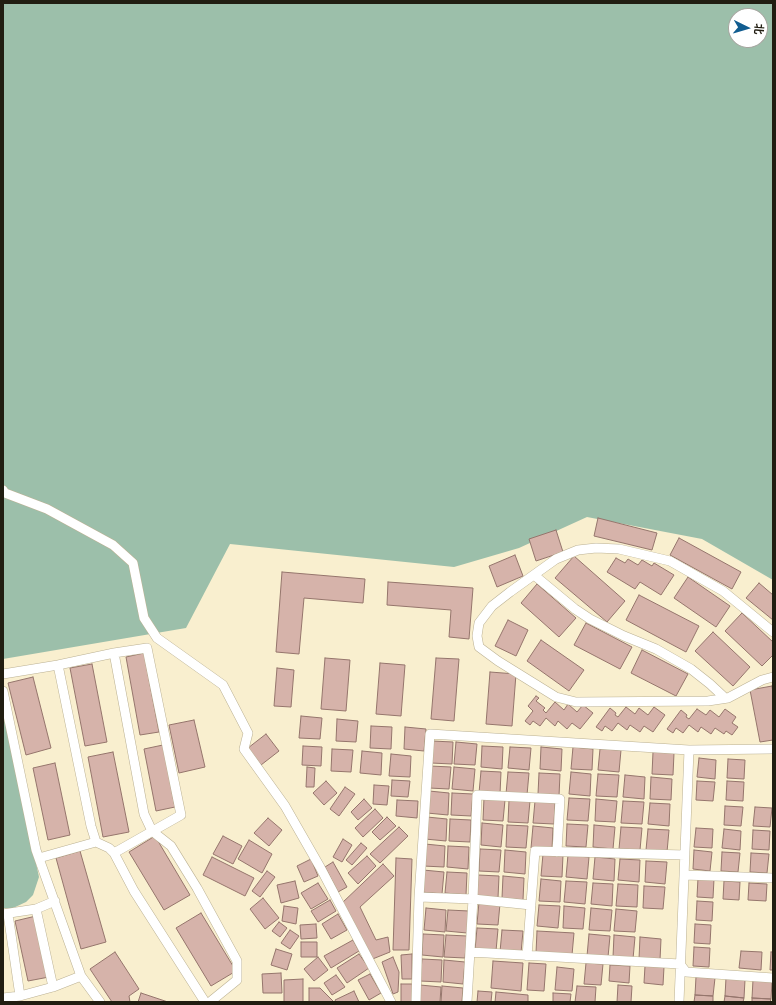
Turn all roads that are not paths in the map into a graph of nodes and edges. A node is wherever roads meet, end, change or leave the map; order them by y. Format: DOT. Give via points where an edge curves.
graph roads {
  1 [pos="3,490"];
  2 [pos="534,575"];
  3 [pos="773,632"];
  4 [pos="114,653"];
  5 [pos="58,665"];
  6 [pos="3,674"];
  7 [pos="773,677"];
  8 [pos="3,691"];
  9 [pos="725,698"];
  10 [pos="773,749"];
  11 [pos="689,750"];
  12 [pos="152,831"];
  13 [pos="96,842"];
  14 [pos="556,852"];
  15 [pos="114,853"];
  16 [pos="685,855"];
  17 [pos="39,858"];
  18 [pos="684,875"];
  19 [pos="773,878"];
  20 [pos="419,897"];
  21 [pos="473,899"];
  22 [pos="55,901"];
  23 [pos="531,905"];
  24 [pos="36,909"];
  25 [pos="6,914"];
  26 [pos="470,952"];
  27 [pos="527,956"];
  28 [pos="680,964"];
  29 [pos="81,976"];
  30 [pos="773,978"];
  31 [pos="53,987"];
  32 [pos="20,996"];
  33 [pos="3,998"];
  34 [pos="100,1002"];
  35 [pos="205,1002"];
  36 [pos="210,1002"];
  37 [pos="391,1002"];
  38 [pos="416,1002"];
  39 [pos="467,1002"];
  40 [pos="679,1002"];
  1 -- 37 [label="street" via="47,509 113,544 133,563 144,618 157,638 223,685 248,733 244,749 289,813"];
  2 -- 3 [label="street" via="556,558 578,550 596,548 619,549 670,561 724,591"];
  2 -- 9 [label="street" via="590,619 656,649 691,669"];
  2 -- 9 [label="street" via="492,606 478,623 476,636 479,647 498,661 556,697 576,702 701,702"];
  4 -- 5 [label="street"];
  4 -- 12 [label="street" via="144,814"];
  4 -- 12 [label="street" via="147,648 181,815"];
  5 -- 6 [label="street"];
  5 -- 13 [label="street"];
  7 -- 9 [label="street"];
  8 -- 17 [label="street"];
  10 -- 11 [label="street"];
  11 -- 16 [label="street"];
  11 -- 20 [label="street" via="430,734"];
  12 -- 15 [label="street"];
  12 -- 36 [label="street" via="171,846 238,961 238,980"];
  13 -- 15 [label="street"];
  13 -- 17 [label="street"];
  14 -- 16 [label="street"];
  14 -- 21 [label="street" via="560,799 477,795"];
  14 -- 23 [label="street" via="535,851"];
  15 -- 35 [label="street" via="134,891"];
  16 -- 18 [label="street"];
  17 -- 22 [label="street"];
  18 -- 19 [label="street"];
  18 -- 28 [label="street"];
  20 -- 21 [label="street"];
  20 -- 38 [label="street"];
  21 -- 23 [label="street"];
  21 -- 26 [label="street"];
  22 -- 24 [label="street"];
  22 -- 29 [label="street"];
  23 -- 27 [label="street"];
  24 -- 25 [label="street"];
  24 -- 31 [label="street"];
  25 -- 32 [label="street"];
  26 -- 27 [label="street"];
  26 -- 39 [label="street"];
  27 -- 28 [label="street"];
  28 -- 30 [label="street" via="686,972"];
  28 -- 40 [label="street"];
  29 -- 31 [label="street"];
  29 -- 34 [label="street"];
  31 -- 32 [label="street"];
  32 -- 33 [label="street"];
}
